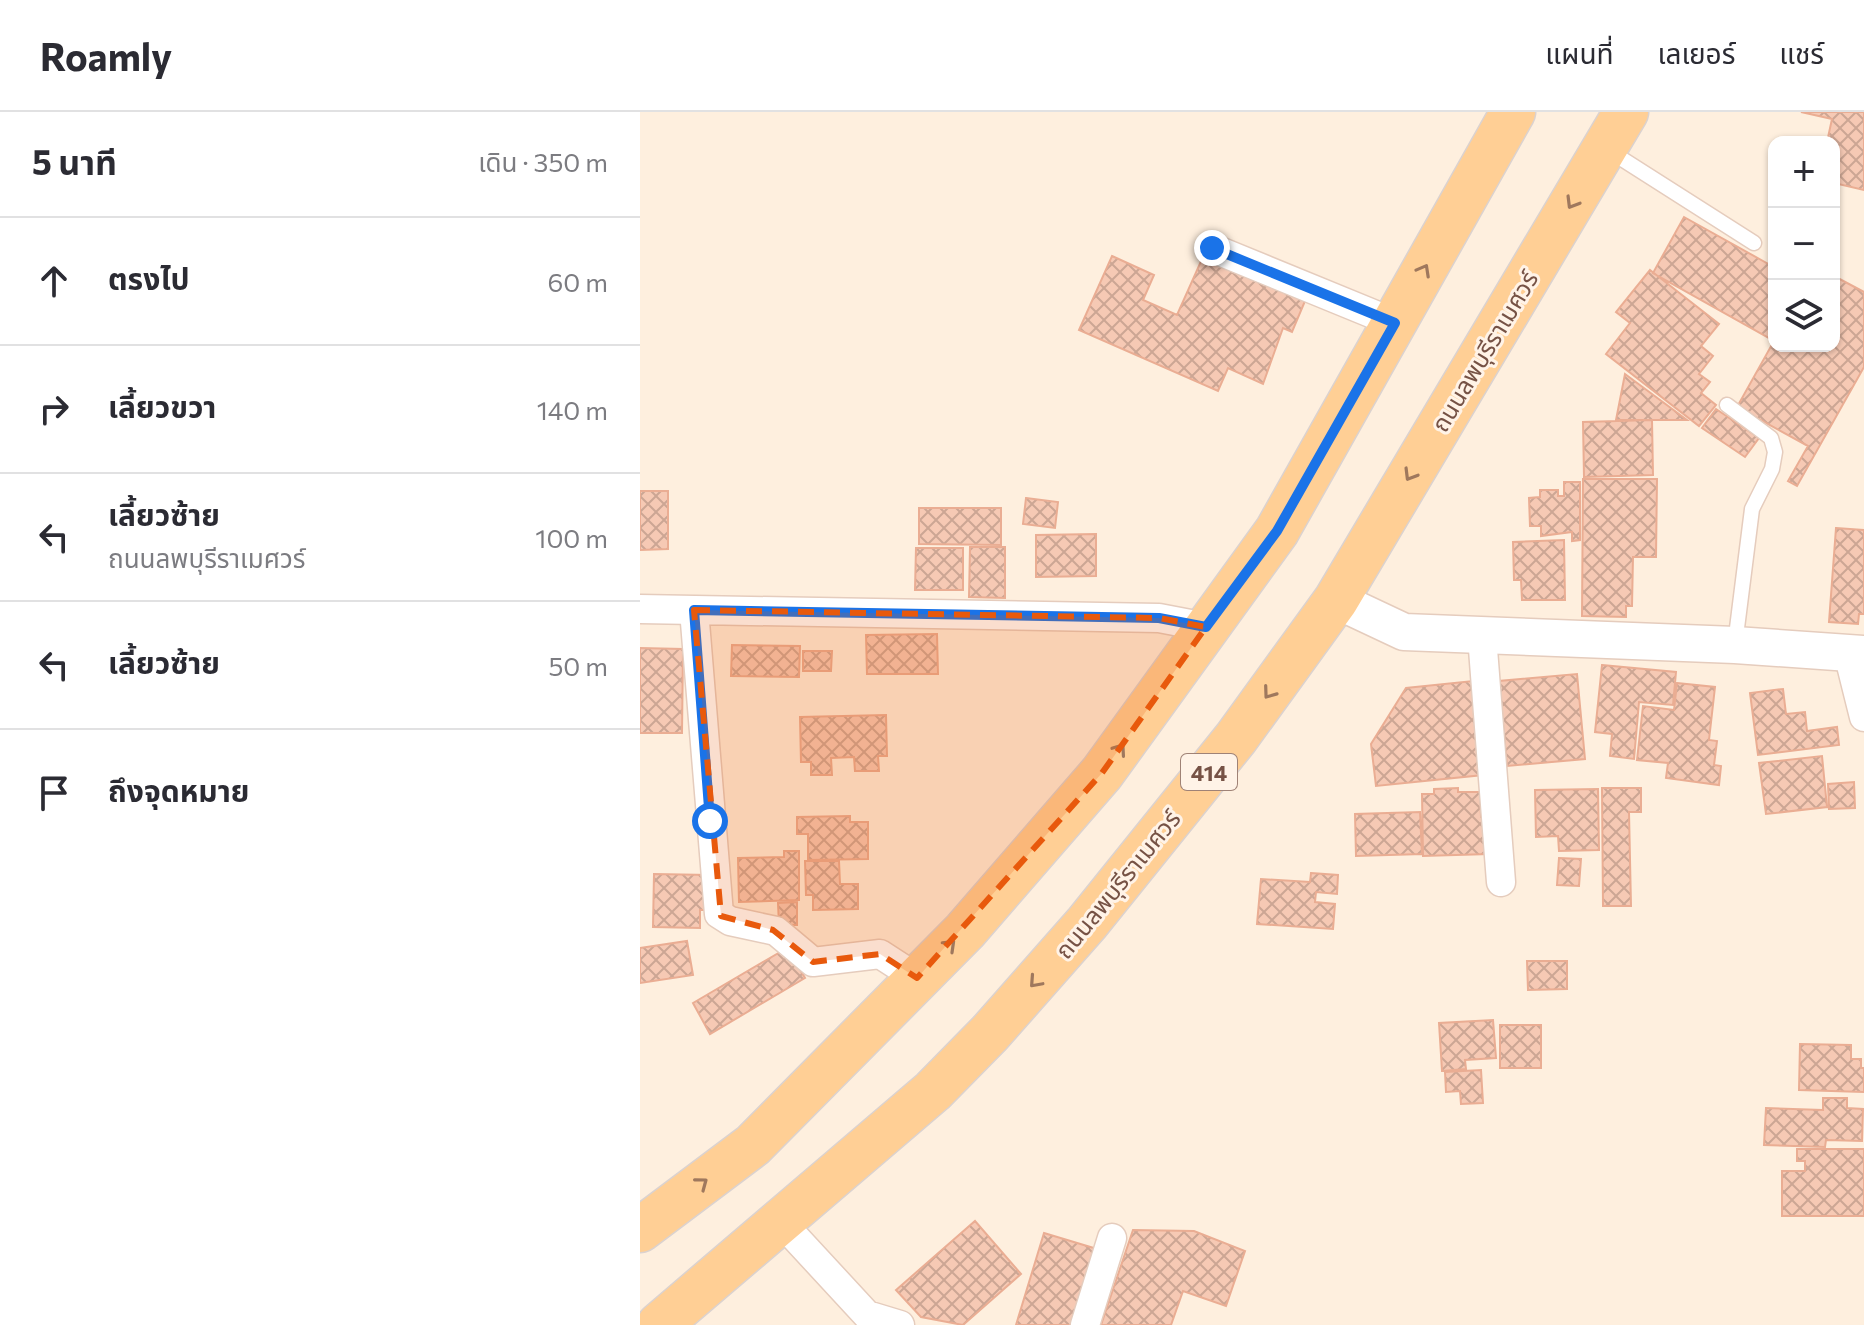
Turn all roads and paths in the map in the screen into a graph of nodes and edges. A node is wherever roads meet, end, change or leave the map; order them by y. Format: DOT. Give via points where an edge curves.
graph roads {
  1 [pos="1513,112"];
  2 [pos="1615,130"];
  3 [pos="1754,243"];
  4 [pos="1212,248"];
  5 [pos="1395,323"];
  6 [pos="1727,405"];
  7 [pos="1336,600"];
  8 [pos="640,609"];
  9 [pos="694,610"];
  10 [pos="1206,627"];
  11 [pos="1482,636"];
  12 [pos="1735,645"];
  13 [pos="1856,653"];
  14 [pos="1864,717"];
  15 [pos="1501,882"];
  16 [pos="917,978"];
  17 [pos="782,1223"];
  18 [pos="640,1230"];
  19 [pos="1112,1238"];
  20 [pos="659,1325"];
  21 [pos="900,1325"];
  22 [pos="1085,1325"];
  5 -- 1 [label="main road, one-way"];
  2 -- 3 [label="lane"];
  2 -- 7 [label="main road, ถนนลพบุรีราเมศวร์ / 414, one-way"];
  4 -- 5 [label="street"];
  5 -- 10 [label="main road" via="1277,531"];
  6 -- 12 [label="lane" via="1771,438 1775,452 1752,509"];
  7 -- 11 [label="street" via="1404,632"];
  7 -- 17 [label="main road, ถนนลพบุรีราเมศวร์ / 414, one-way" via="1236,738 1034,984 933,1091"];
  8 -- 9 [label="street"];
  9 -- 10 [label="street" via="1159,618"];
  9 -- 16 [label="street" via="719,914 776,931 813,962 880,954"];
  16 -- 10 [label="main road, one-way" via="965,931 1102,773"];
  11 -- 12 [label="street"];
  11 -- 15 [label="street"];
  12 -- 13 [label="street"];
  13 -- 14 [label="street"];
  18 -- 16 [label="main road, one-way" via="753,1145"];
  17 -- 20 [label="main road, ถนนลพบุรีราเมศวร์ / 414"];
  17 -- 21 [label="street" via="867,1315"];
  19 -- 22 [label="street"];
}
